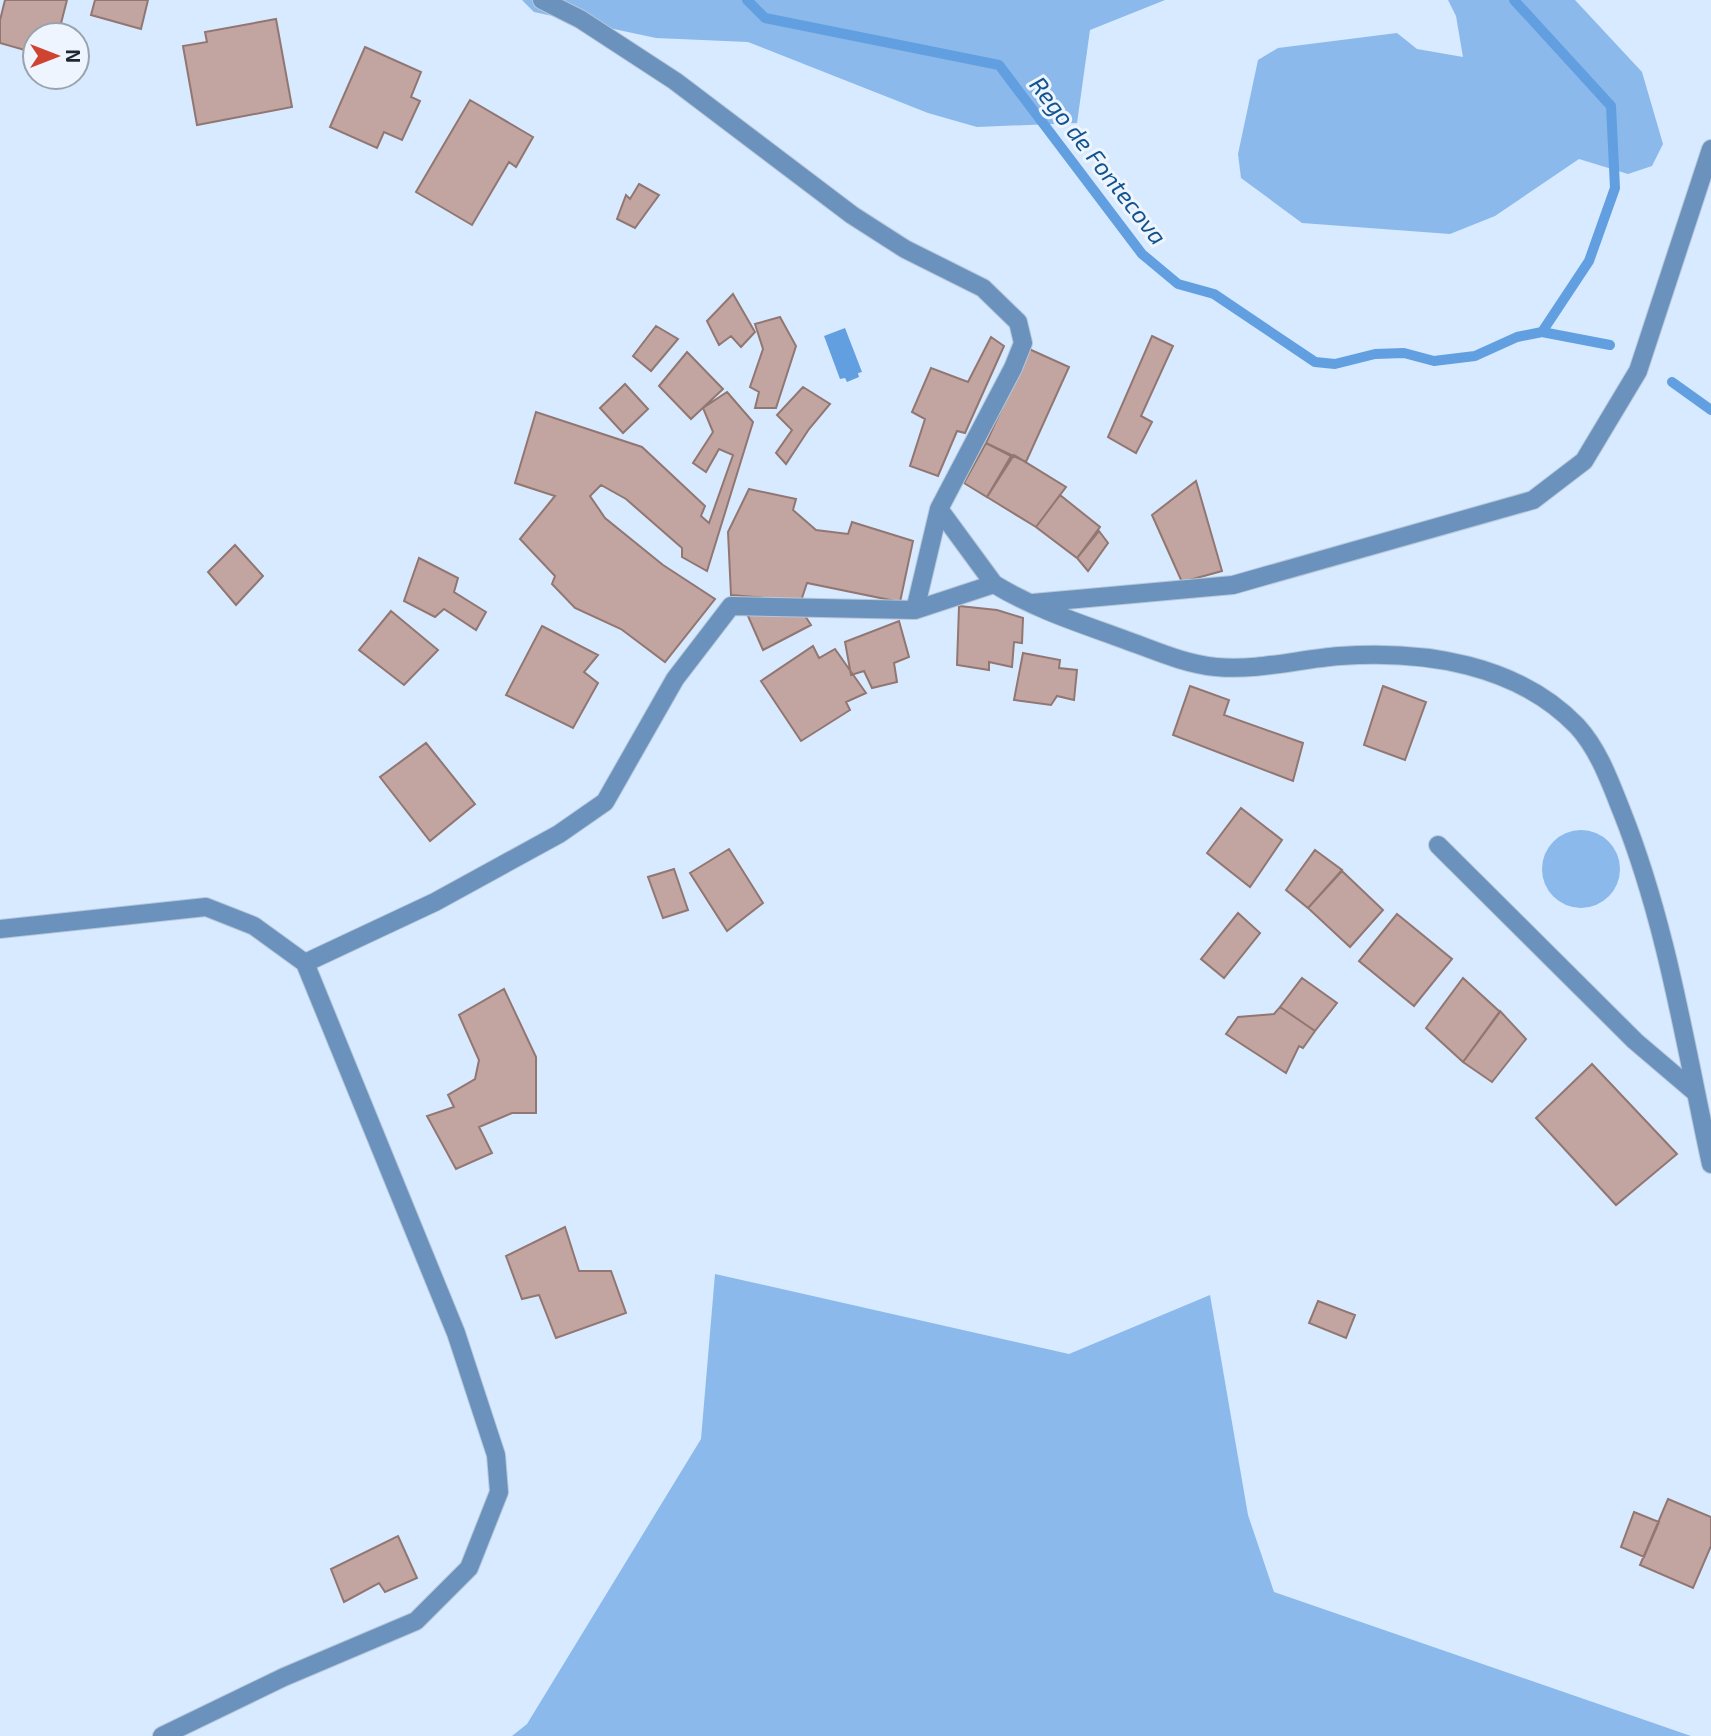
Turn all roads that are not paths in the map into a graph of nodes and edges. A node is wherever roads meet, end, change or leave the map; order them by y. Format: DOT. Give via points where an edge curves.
graph roads {
  1 [pos="541,0"];
  2 [pos="1711,149"];
  3 [pos="939,509"];
  4 [pos="994,584"];
  5 [pos="1026,604"];
  6 [pos="915,610"];
  7 [pos="1438,845"];
  8 [pos="0,929"];
  9 [pos="305,964"];
  10 [pos="1696,1093"];
  11 [pos="1711,1164"];
  12 [pos="162,1736"];
  1 -- 3 [label="street" via="580,19 675,81 884,235 983,288 1018,322 1023,343 1013,368"];
  2 -- 5 [label="street" via="1638,371 1584,461 1533,500 1233,585"];
  3 -- 4 [label="street"];
  3 -- 6 [label="street"];
  4 -- 5 [label="street"];
  4 -- 6 [label="street"];
  5 -- 10 [label="street" via="1188,663 1243,668 1342,656 1415,656 1465,664 1505,677 1546,699 1578,728 1604,767 1637,850 1663,931"];
  6 -- 9 [label="street" via="731,606 675,679 605,802 559,834 435,902"];
  7 -- 10 [label="street" via="1636,1041"];
  8 -- 9 [label="street" via="206,907 254,926"];
  9 -- 12 [label="street" via="456,1333 496,1455 499,1492 469,1568 415,1621"];
  10 -- 11 [label="street"];
}
